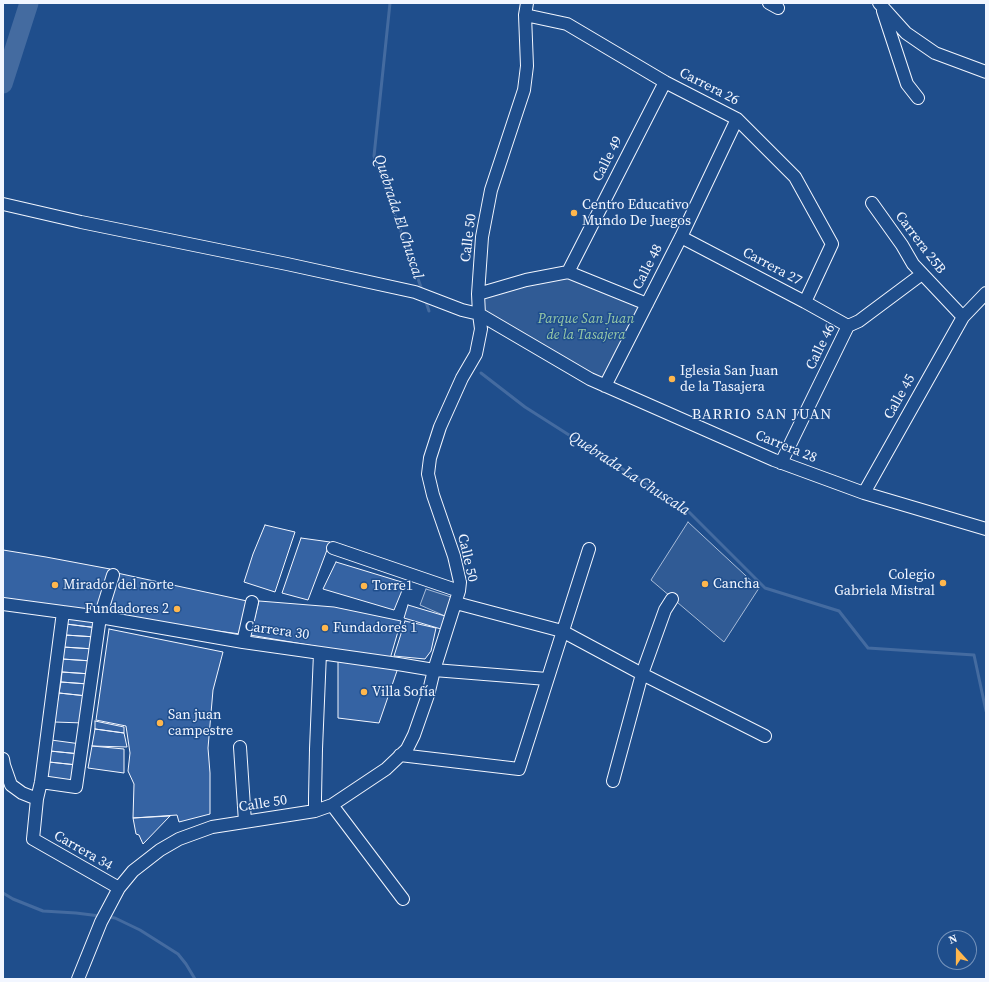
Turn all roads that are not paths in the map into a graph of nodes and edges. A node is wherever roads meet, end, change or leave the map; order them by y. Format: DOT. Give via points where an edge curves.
graph roads {
  1 [pos="881,5"];
  2 [pos="526,9"];
  3 [pos="986,72"];
  4 [pos="664,82"];
  5 [pos="918,98"];
  6 [pos="737,119"];
  7 [pos="872,203"];
  8 [pos="3,204"];
  9 [pos="681,237"];
  10 [pos="568,272"];
  11 [pos="922,274"];
  12 [pos="986,293"];
  13 [pos="478,294"];
  14 [pos="805,302"];
  15 [pos="647,304"];
  16 [pos="479,314"];
  17 [pos="963,316"];
  18 [pos="848,326"];
  19 [pos="605,386"];
  20 [pos="781,463"];
  21 [pos="864,493"];
  22 [pos="986,529"];
  23 [pos="333,548"];
  24 [pos="589,549"];
  25 [pos="113,574"];
  26 [pos="459,591"];
  27 [pos="672,599"];
  28 [pos="252,602"];
  29 [pos="456,603"];
  30 [pos="3,604"];
  31 [pos="63,612"];
  32 [pos="100,617"];
  33 [pos="562,631"];
  34 [pos="243,642"];
  35 [pos="320,653"];
  36 [pos="434,670"];
  37 [pos="642,674"];
  38 [pos="547,679"];
  39 [pos="765,736"];
  40 [pos="240,747"];
  41 [pos="400,755"];
  42 [pos="3,759"];
  43 [pos="613,781"];
  44 [pos="40,782"];
  45 [pos="37,799"];
  46 [pos="332,805"];
  47 [pos="315,811"];
  48 [pos="245,822"];
  49 [pos="119,888"];
  50 [pos="403,899"];
  51 [pos="78,979"];
  1 -- 3 [label="street" via="906,33 935,53"];
  1 -- 5 [label="street" via="907,84"];
  2 -- 4 [label="street, Carrera 26" via="567,24"];
  2 -- 13 [label="street, Calle 50" via="527,66 524,90 491,190 482,237"];
  4 -- 6 [label="street, Carrera 26"];
  4 -- 10 [label="street, Calle 49"];
  6 -- 9 [label="street, Calle 48"];
  6 -- 14 [label="street, Carrera 26" via="795,177 832,244"];
  7 -- 11 [label="street, Carrera 25B"];
  8 -- 16 [label="street, Carrera 28" via="415,292"];
  9 -- 14 [label="street, Carrera 27"];
  9 -- 15 [label="street, Calle 48"];
  10 -- 13 [label="street" via="526,280"];
  10 -- 15 [label="street"];
  11 -- 17 [label="street, Carrera 25B"];
  11 -- 18 [label="street, Calle 46" via="859,321"];
  12 -- 17 [label="street, Calle 45"];
  13 -- 16 [label="street, Calle 50"];
  14 -- 18 [label="street, Carrera 27"];
  15 -- 19 [label="street, Calle 48"];
  16 -- 19 [label="street, Carrera 28"];
  16 -- 26 [label="street, Calle 50" via="481,329 476,354 440,427 430,458 428,474 454,556 460,582"];
  17 -- 21 [label="street, Calle 45"];
  18 -- 20 [label="street, Calle 46"];
  19 -- 20 [label="street, Carrera 28"];
  20 -- 21 [label="street, Carrera 28"];
  21 -- 22 [label="street, Carrera 28"];
  23 -- 26 [label="street"];
  24 -- 33 [label="street"];
  25 -- 32 [label="street"];
  26 -- 29 [label="street, Calle 50"];
  27 -- 37 [label="street" via="665,610"];
  28 -- 34 [label="street"];
  29 -- 33 [label="street"];
  29 -- 36 [label="street, Calle 50"];
  30 -- 31 [label="street, Carrera 30"];
  31 -- 32 [label="street, Carrera 30"];
  31 -- 44 [label="street"];
  32 -- 34 [label="street, Carrera 30"];
  32 -- 44 [label="street" via="76,787"];
  33 -- 37 [label="street"];
  33 -- 38 [label="street"];
  34 -- 35 [label="street, Carrera 30"];
  35 -- 36 [label="street, Carrera 30"];
  35 -- 47 [label="street"];
  36 -- 38 [label="street, Carrera 30"];
  36 -- 41 [label="street, Calle 50" via="414,735 407,749"];
  37 -- 39 [label="street"];
  37 -- 43 [label="street"];
  38 -- 41 [label="street" via="519,769"];
  40 -- 48 [label="street"];
  41 -- 46 [label="street, Calle 50" via="386,769"];
  42 -- 45 [label="street" via="10,785"];
  44 -- 45 [label="street"];
  45 -- 49 [label="street, Carrera 34" via="33,839"];
  46 -- 47 [label="street, Calle 50"];
  46 -- 50 [label="street"];
  47 -- 48 [label="street, Calle 50"];
  48 -- 49 [label="street, Calle 50" via="212,827 179,839 133,871"];
  49 -- 51 [label="street, Calle 50" via="101,922"];
}
